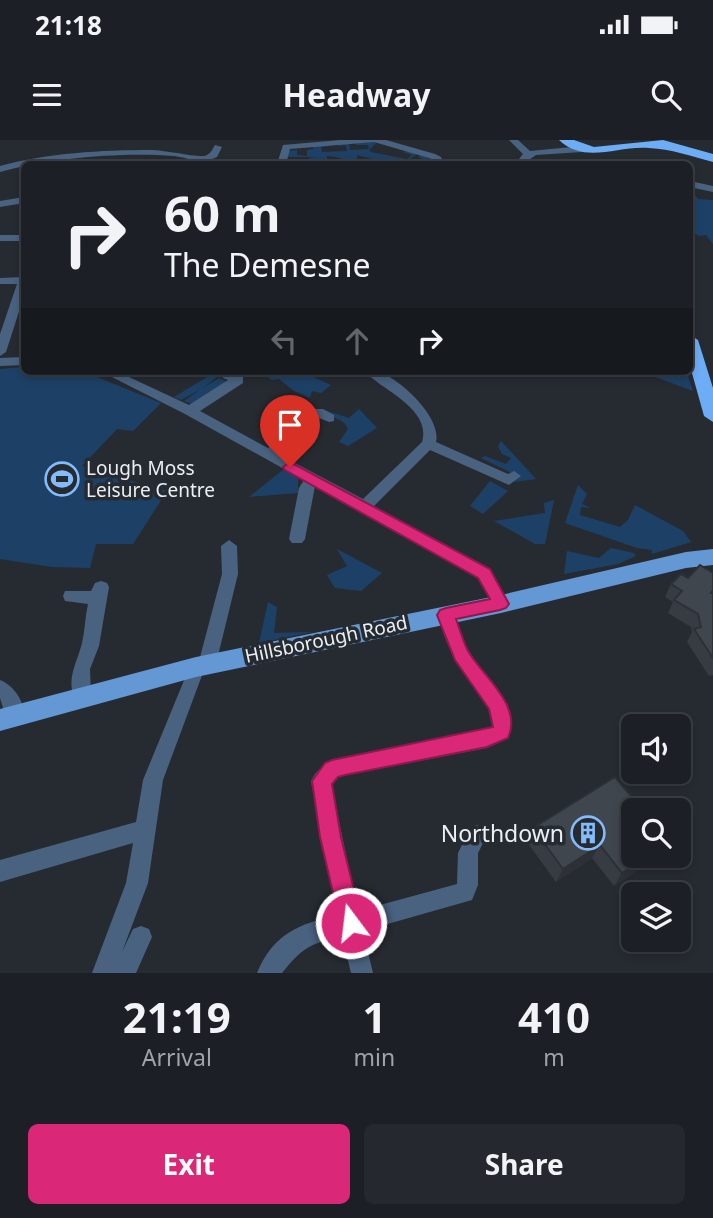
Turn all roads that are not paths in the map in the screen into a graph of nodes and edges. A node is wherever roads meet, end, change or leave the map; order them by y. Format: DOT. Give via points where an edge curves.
graph roads {
  1 [pos="374,140"];
  2 [pos="513,140"];
  3 [pos="563,140"];
  4 [pos="648,140"];
  5 [pos="218,147"];
  6 [pos="668,147"];
  7 [pos="585,149"];
  8 [pos="554,150"];
  9 [pos="615,153"];
  10 [pos="528,154"];
  11 [pos="713,158"];
  12 [pos="47,161"];
  13 [pos="205,161"];
  14 [pos="210,161"];
  15 [pos="282,161"];
  16 [pos="438,161"];
  17 [pos="522,161"];
  18 [pos="21,163"];
  19 [pos="0,169"];
  20 [pos="693,185"];
  21 [pos="713,189"];
  22 [pos="21,200"];
  23 [pos="0,204"];
  24 [pos="0,238"];
  25 [pos="21,238"];
  26 [pos="21,280"];
  27 [pos="0,281"];
  28 [pos="21,289"];
  29 [pos="693,349"];
  30 [pos="0,352"];
  31 [pos="21,361"];
  32 [pos="0,362"];
  33 [pos="114,375"];
  34 [pos="227,375"];
  35 [pos="376,375"];
  36 [pos="712,407"];
  37 [pos="190,411"];
  38 [pos="329,418"];
  39 [pos="428,444"];
  40 [pos="268,455"];
  41 [pos="313,479"];
  42 [pos="510,480"];
  43 [pos="365,506"];
  44 [pos="297,539"];
  45 [pos="713,542"];
  46 [pos="229,546"];
  47 [pos="713,556"];
  48 [pos="686,560"];
  49 [pos="654,567"];
  50 [pos="713,571"];
  51 [pos="71,596"];
  52 [pos="500,604"];
  53 [pos="446,615"];
  54 [pos="201,666"];
  55 [pos="0,688"];
  56 [pos="82,696"];
  57 [pos="7,717"];
  58 [pos="144,830"];
  59 [pos="477,835"];
  60 [pos="0,871"];
  61 [pos="351,923"];
  62 [pos="141,937"];
  63 [pos="103,973"];
  64 [pos="124,973"];
  65 [pos="268,973"];
  66 [pos="362,973"];
  1 -- 15 [label="street" via="293,145 284,149"];
  1 -- 16 [label="street"];
  2 -- 10 [label="street"];
  3 -- 7 [label="highway"];
  3 -- 8 [label="street" via="562,148"];
  4 -- 6 [label="highway"];
  5 -- 14 [label="street"];
  6 -- 9 [label="highway" via="641,144"];
  6 -- 11 [label="highway"];
  7 -- 8 [label="street"];
  7 -- 9 [label="highway"];
  8 -- 10 [label="street"];
  10 -- 17 [label="street"];
  12 -- 13 [label="street" via="151,153"];
  18 -- 19 [label="street"];
  20 -- 21 [label="street"];
  22 -- 23 [label="street"];
  24 -- 25 [label="street"];
  26 -- 27 [label="street"];
  28 -- 30 [label="street"];
  29 -- 36 [label="highway"];
  31 -- 32 [label="street"];
  33 -- 37 [label="street"];
  34 -- 37 [label="street" via="238,380"];
  35 -- 39 [label="street" via="429,423"];
  37 -- 40 [label="street"];
  38 -- 40 [label="street" via="318,412"];
  39 -- 42 [label="street"];
  39 -- 43 [label="street"];
  40 -- 41 [label="street"];
  41 -- 43 [label="street"];
  41 -- 44 [label="street" via="306,488"];
  43 -- 52 [label="street" via="484,573"];
  45 -- 49 [label="main road, Hillsborough Road" via="676,553"];
  46 -- 54 [label="street" via="230,574"];
  47 -- 48 [label="main road, Hillsborough Road"];
  48 -- 49 [label="main road, Hillsborough Road"];
  48 -- 50 [label="main road"];
  49 -- 52 [label="main road, Hillsborough Road"];
  51 -- 56 [label="street" via="99,592 89,649 78,671"];
  52 -- 53 [label="main road, Hillsborough Road"];
  53 -- 54 [label="main road, Hillsborough Road"];
  53 -- 61 [label="street" via="461,655 498,706 501,732 332,769 325,775 321,788"];
  54 -- 56 [label="main road, Hillsborough Road"];
  54 -- 58 [label="street" via="153,780"];
  55 -- 57 [label="street" via="10,698"];
  56 -- 57 [label="main road, Hillsborough Road"];
  58 -- 60 [label="street"];
  58 -- 63 [label="street" via="137,883"];
  59 -- 61 [label="street" via="465,859 468,885 464,892"];
  61 -- 65 [label="street" via="305,934 290,944"];
  61 -- 66 [label="street"];
  62 -- 64 [label="street"];
}
